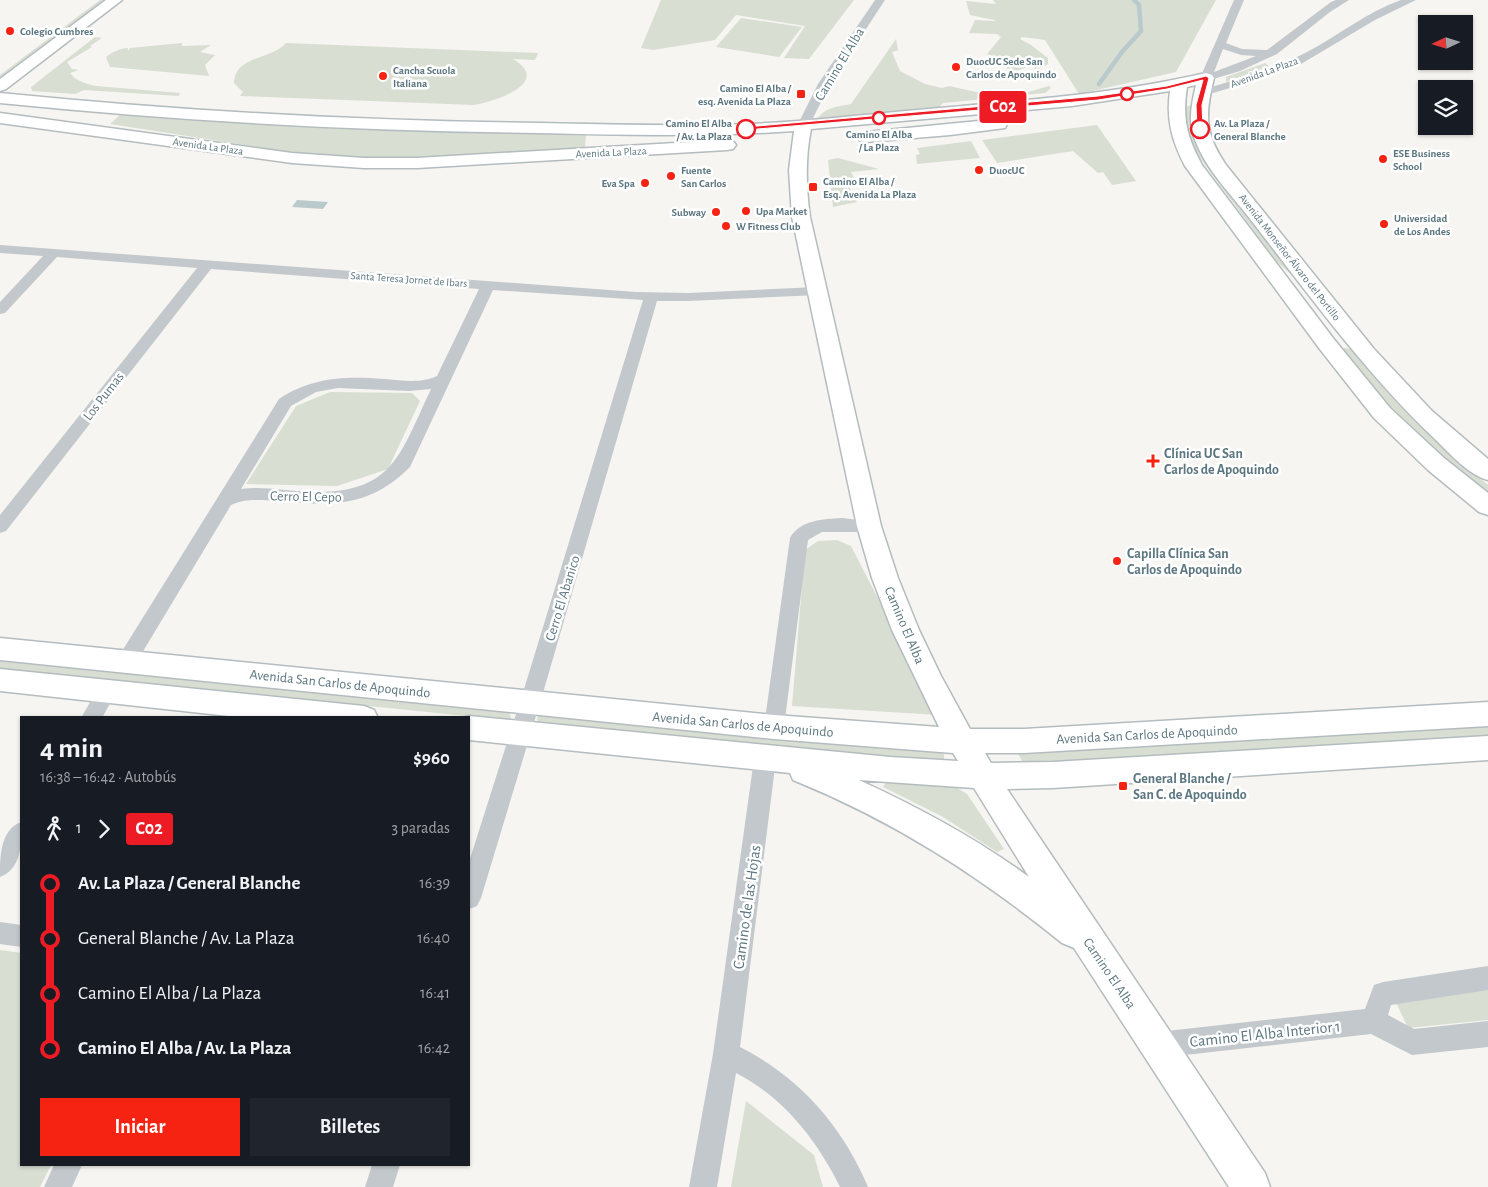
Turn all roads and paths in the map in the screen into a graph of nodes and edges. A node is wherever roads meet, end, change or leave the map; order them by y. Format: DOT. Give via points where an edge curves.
graph roads {
  1 [pos="115,0"];
  2 [pos="880,0"];
  3 [pos="1239,0"];
  4 [pos="1344,0"];
  5 [pos="1411,0"];
  6 [pos="1221,45"];
  7 [pos="1271,52"];
  8 [pos="1258,58"];
  9 [pos="1275,70"];
  10 [pos="0,86"];
  11 [pos="1204,86"];
  12 [pos="1178,92"];
  13 [pos="0,98"];
  14 [pos="121,111"];
  15 [pos="0,118"];
  16 [pos="604,129"];
  17 [pos="98,131"];
  18 [pos="802,133"];
  19 [pos="850,138"];
  20 [pos="832,139"];
  21 [pos="601,152"];
  22 [pos="0,249"];
  23 [pos="54,253"];
  24 [pos="206,264"];
  25 [pos="488,285"];
  26 [pos="818,291"];
  27 [pos="652,297"];
  28 [pos="0,310"];
  29 [pos="445,378"];
  30 [pos="1488,472"];
  31 [pos="223,502"];
  32 [pos="1488,506"];
  33 [pos="869,526"];
  34 [pos="0,527"];
  35 [pos="0,649"];
  36 [pos="126,662"];
  37 [pos="0,680"];
  38 [pos="107,691"];
  39 [pos="530,703"];
  40 [pos="1488,714"];
  41 [pos="92,716"];
  42 [pos="345,716"];
  43 [pos="470,728"];
  44 [pos="774,728"];
  45 [pos="520,734"];
  46 [pos="963,741"];
  47 [pos="1488,748"];
  48 [pos="765,759"];
  49 [pos="983,776"];
  50 [pos="20,834"];
  51 [pos="0,867"];
  52 [pos="470,895"];
  53 [pos="0,933"];
  54 [pos="20,936"];
  55 [pos="1095,949"];
  56 [pos="1488,978"];
  57 [pos="1373,1021"];
  58 [pos="1488,1034"];
  59 [pos="1158,1045"];
  60 [pos="726,1054"];
  61 [pos="68,1166"];
  62 [pos="386,1166"];
  63 [pos="58,1187"];
  64 [pos="379,1187"];
  65 [pos="703,1187"];
  66 [pos="854,1187"];
  67 [pos="1251,1187"];
  1 -- 10 [label="main road"];
  2 -- 18 [label="street, Camino El Alba" via="824,84"];
  3 -- 6 [label="street, Avenida Monseñor Álvaro del Portillo"];
  4 -- 7 [label="street, Avenida La Plaza" via="1318,15"];
  5 -- 9 [label="street, Avenida La Plaza" via="1380,6 1310,55"];
  6 -- 7 [label="street" via="1241,52"];
  6 -- 11 [label="street, Avenida Monseñor Álvaro del Portillo"];
  7 -- 8 [label="street, Avenida La Plaza"];
  8 -- 9 [label="street"];
  8 -- 11 [label="street, Avenida La Plaza"];
  9 -- 11 [label="street, Avenida La Plaza"];
  11 -- 12 [label="main road, Avenida La Plaza"];
  11 -- 30 [label="main road, Avenida Monseñor Álvaro del Portillo" via="1199,118 1203,139 1225,174 1395,388"];
  12 -- 18 [label="main road, Avenida La Plaza" via="1098,98"];
  12 -- 19 [label="main road, Avenida La Plaza" via="950,130"];
  12 -- 32 [label="main road, Avenida Monseñor Álvaro del Portillo" via="1176,121 1179,135 1194,166 1321,336 1361,388 1408,438"];
  13 -- 14 [label="main road, Avenida La Plaza"];
  14 -- 16 [label="main road, Avenida La Plaza" via="383,125"];
  14 -- 17 [label="main road" via="105,119"];
  15 -- 17 [label="main road, Avenida La Plaza"];
  16 -- 18 [label="main road, Avenida La Plaza" via="746,129"];
  16 -- 21 [label="main road" via="614,134 617,140 612,147"];
  17 -- 21 [label="main road, Avenida La Plaza" via="292,158 364,163"];
  18 -- 20 [label="main road, Avenida La Plaza"];
  18 -- 21 [label="main road, Avenida La Plaza"];
  18 -- 26 [label="main road, Camino El Alba" via="798,196"];
  22 -- 23 [label="street, Santa Teresa Jornet de Ibars"];
  23 -- 24 [label="street, Santa Teresa Jornet de Ibars"];
  23 -- 28 [label="street"];
  24 -- 25 [label="street, Santa Teresa Jornet de Ibars"];
  24 -- 34 [label="street, Los Pumas"];
  25 -- 27 [label="street, Santa Teresa Jornet de Ibars"];
  25 -- 29 [label="street, Cerro El Cepo"];
  26 -- 27 [label="street, Santa Teresa Jornet de Ibars"];
  26 -- 33 [label="main road, Camino El Alba"];
  27 -- 39 [label="street, Cerro El Abanico"];
  29 -- 31 [label="street" via="419,386 330,382 300,392 279,410"];
  29 -- 31 [label="street, Cerro El Cepo" via="404,463 377,486 331,499 244,494"];
  31 -- 36 [label="street"];
  33 -- 44 [label="street" via="817,527 799,538"];
  33 -- 46 [label="main road, Camino El Alba" via="912,645"];
  35 -- 36 [label="main road, Avenida San Carlos de Apoquindo"];
  36 -- 39 [label="main road, Avenida San Carlos de Apoquindo"];
  37 -- 38 [label="main road"];
  38 -- 41 [label="street"];
  38 -- 42 [label="main road"];
  39 -- 44 [label="main road, Avenida San Carlos de Apoquindo"];
  39 -- 45 [label="street, Cerro El Abanico"];
  40 -- 46 [label="main road, Avenida San Carlos de Apoquindo" via="1034,741"];
  43 -- 45 [label="main road"];
  44 -- 46 [label="main road, Avenida San Carlos de Apoquindo"];
  45 -- 48 [label="main road"];
  45 -- 52 [label="street, Cerro El Abanico"];
  46 -- 49 [label="main road, Camino El Alba"];
  47 -- 49 [label="main road" via="1053,775"];
  48 -- 49 [label="main road"];
  48 -- 55 [label="main road" via="863,794 944,837 1021,890"];
  48 -- 60 [label="street, Camino de las Hojas"];
  49 -- 55 [label="main road, Camino El Alba"];
  50 -- 51 [label="street"];
  53 -- 54 [label="street"];
  55 -- 59 [label="main road, Camino El Alba"];
  56 -- 57 [label="street" via="1383,994"];
  57 -- 58 [label="street" via="1412,1042"];
  57 -- 59 [label="street, Camino El Alba Interior 1"];
  59 -- 67 [label="main road, Camino El Alba"];
  60 -- 65 [label="street, Camino de las Hojas"];
  60 -- 66 [label="street" via="764,1073 788,1092 830,1142"];
  61 -- 63 [label="street"];
  62 -- 64 [label="street"];
}
